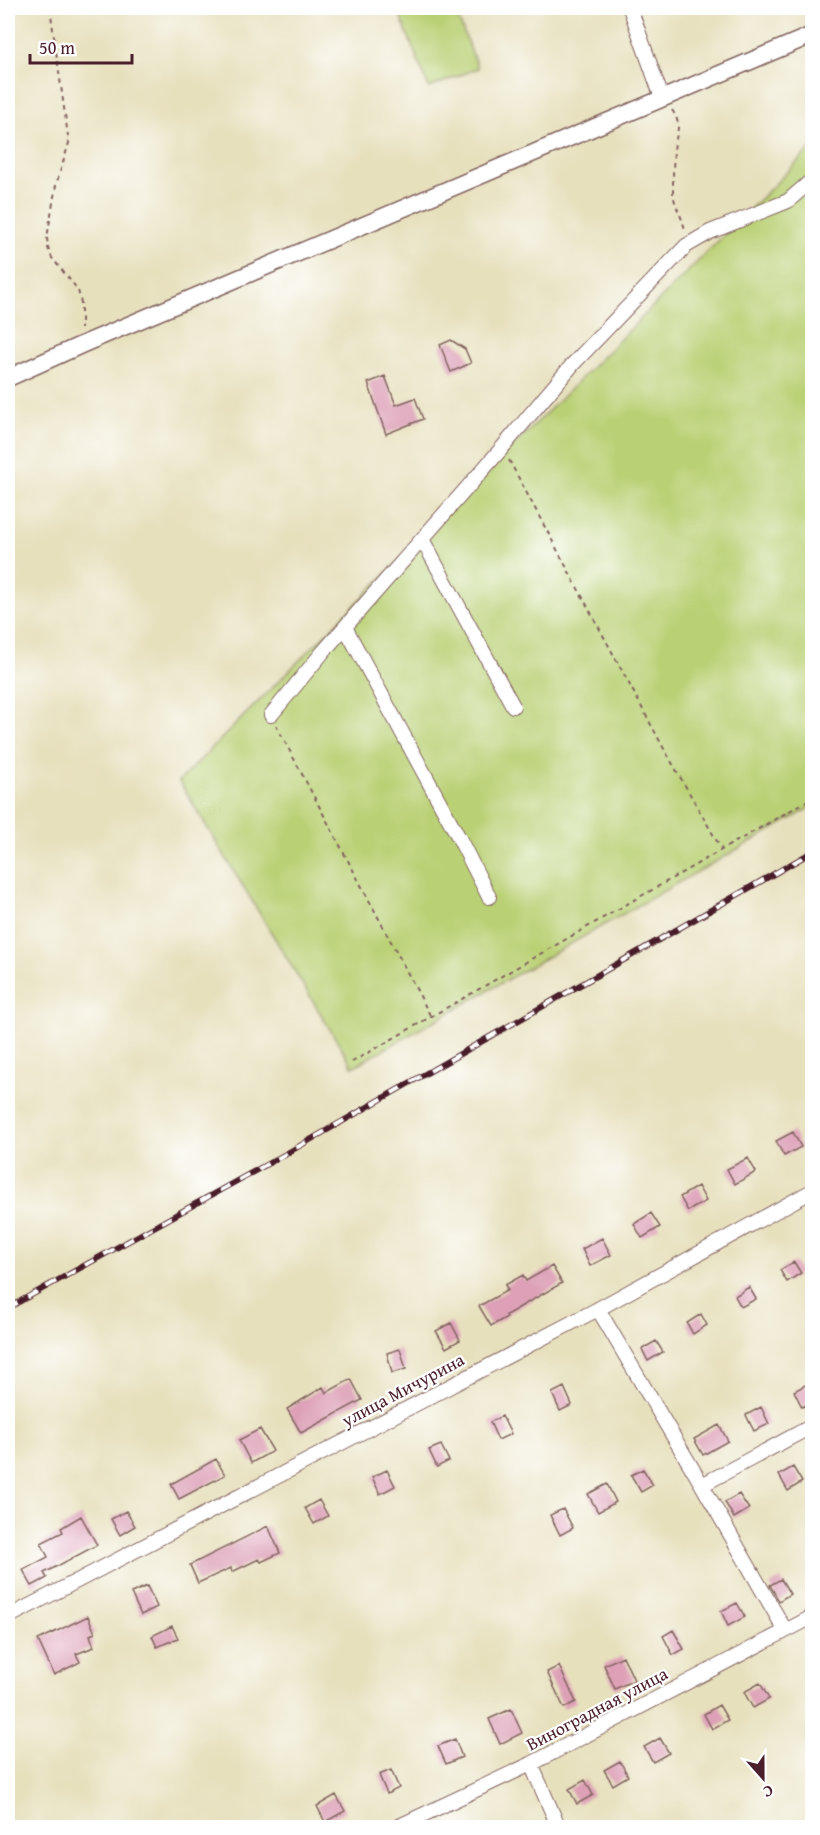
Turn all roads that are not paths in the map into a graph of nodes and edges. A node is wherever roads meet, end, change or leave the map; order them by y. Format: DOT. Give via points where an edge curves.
graph roads {
  1 [pos="630,8"];
  2 [pos="813,35"];
  3 [pos="662,98"];
  4 [pos="813,180"];
  5 [pos="8,378"];
  6 [pos="422,539"];
  7 [pos="345,627"];
  8 [pos="513,706"];
  9 [pos="271,715"];
  10 [pos="489,897"];
  11 [pos="813,1191"];
  12 [pos="598,1309"];
  13 [pos="813,1426"];
  14 [pos="702,1485"];
  15 [pos="8,1617"];
  16 [pos="813,1617"];
  17 [pos="785,1630"];
  18 [pos="531,1764"];
  19 [pos="395,1827"];
  20 [pos="559,1827"];
  1 -- 3 [label="street"];
  2 -- 3 [label="main road"];
  3 -- 5 [label="main road"];
  4 -- 6 [label="street" via="788,201 710,232 686,246 573,364"];
  6 -- 7 [label="street"];
  6 -- 8 [label="street"];
  7 -- 9 [label="street"];
  7 -- 10 [label="street"];
  11 -- 12 [label="street, улица Мичурина"];
  12 -- 14 [label="street"];
  12 -- 15 [label="street, улица Мичурина"];
  13 -- 14 [label="street"];
  14 -- 17 [label="street"];
  16 -- 17 [label="street, Виноградная улица"];
  17 -- 18 [label="street, Виноградная улица"];
  18 -- 19 [label="street, Виноградная улица"];
  18 -- 20 [label="street"];
}
